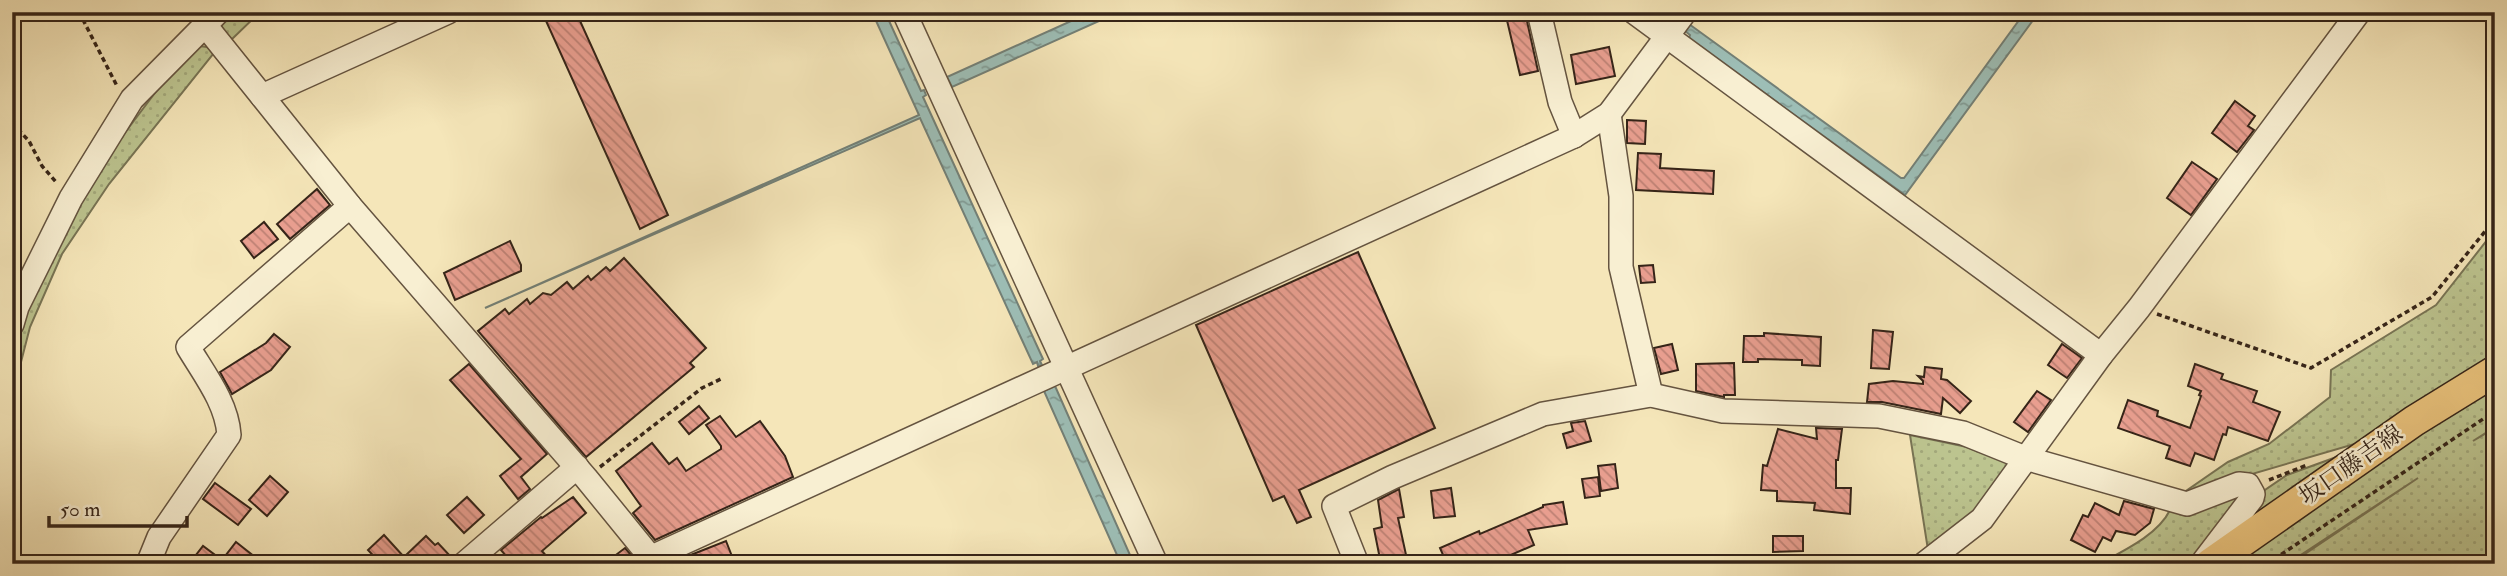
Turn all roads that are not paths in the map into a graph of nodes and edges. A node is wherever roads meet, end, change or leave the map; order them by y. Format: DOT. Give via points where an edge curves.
graph roads {
  1 [pos="448,12"];
  2 [pos="904,12"];
  3 [pos="1539,12"];
  4 [pos="1634,12"];
  5 [pos="1685,12"];
  6 [pos="2359,12"];
  7 [pos="211,19"];
  8 [pos="1667,37"];
  9 [pos="262,96"];
  10 [pos="1609,114"];
  11 [pos="1574,136"];
  12 [pos="350,206"];
  13 [pos="12,324"];
  14 [pos="2101,355"];
  15 [pos="1068,366"];
  16 [pos="2495,371"];
  17 [pos="1651,395"];
  18 [pos="2025,458"];
  19 [pos="581,473"];
  20 [pos="491,555"];
  21 [pos="654,560"];
  22 [pos="148,564"];
  23 [pos="464,564"];
  24 [pos="1156,564"];
  25 [pos="1357,564"];
  26 [pos="1924,564"];
  27 [pos="2202,564"];
  28 [pos="2210,564"];
  1 -- 9 [label="street"];
  2 -- 15 [label="street"];
  3 -- 11 [label="street" via="1560,102"];
  4 -- 8 [label="street"];
  5 -- 8 [label="street"];
  6 -- 14 [label="street"];
  7 -- 9 [label="street"];
  7 -- 13 [label="street" via="132,99 74,193 16,307"];
  8 -- 10 [label="street"];
  8 -- 14 [label="street"];
  9 -- 12 [label="street"];
  10 -- 11 [label="street"];
  10 -- 17 [label="street" via="1621,197 1621,267"];
  11 -- 15 [label="street"];
  12 -- 19 [label="street"];
  12 -- 22 [label="street" via="188,347 222,405 229,435 159,537"];
  14 -- 18 [label="street"];
  15 -- 21 [label="street"];
  15 -- 24 [label="street"];
  16 -- 28 [label="main road, 坂口藤吉線" via="2414,421"];
  17 -- 18 [label="street" via="1723,411 1879,416 1963,433"];
  17 -- 25 [label="street" via="1543,414 1334,506"];
  18 -- 26 [label="street" via="1982,519"];
  18 -- 27 [label="street" via="2187,503 2239,484 2248,485 2252,498"];
  19 -- 20 [label="street"];
  19 -- 21 [label="street"];
  20 -- 23 [label="street"];
}
